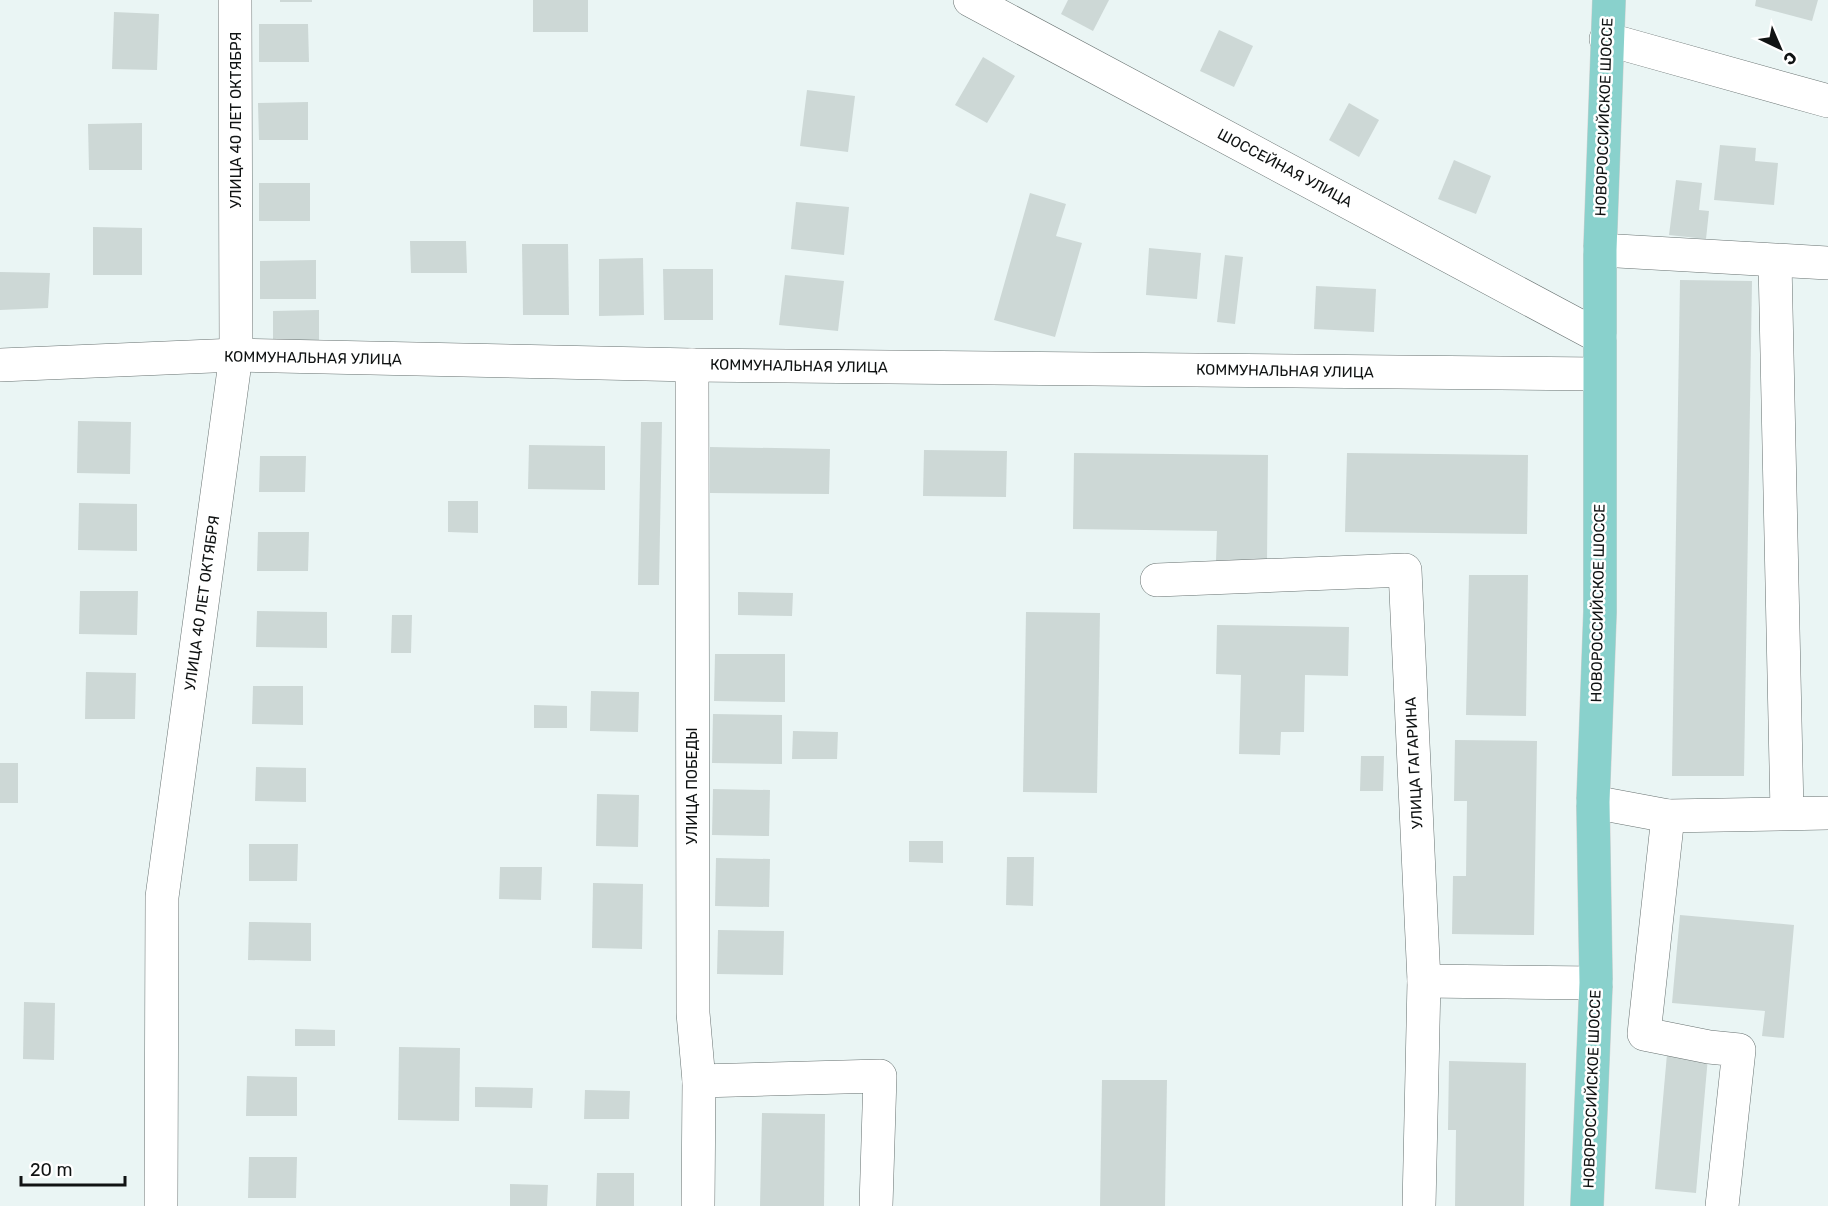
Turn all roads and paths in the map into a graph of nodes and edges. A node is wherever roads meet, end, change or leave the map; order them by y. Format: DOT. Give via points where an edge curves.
graph roads {
  1 [pos="235,0"];
  2 [pos="970,0"];
  3 [pos="1609,0"];
  4 [pos="1606,39"];
  5 [pos="1828,101"];
  6 [pos="1600,250"];
  7 [pos="1775,262"];
  8 [pos="1828,263"];
  9 [pos="1600,337"];
  10 [pos="236,356"];
  11 [pos="0,365"];
  12 [pos="692,365"];
  13 [pos="1598,374"];
  14 [pos="1157,580"];
  15 [pos="1593,802"];
  16 [pos="1788,812"];
  17 [pos="1828,813"];
  18 [pos="1668,816"];
  19 [pos="1424,981"];
  20 [pos="1596,983"];
  21 [pos="699,1081"];
  22 [pos="161,1206"];
  23 [pos="698,1206"];
  24 [pos="876,1206"];
  25 [pos="1419,1206"];
  26 [pos="1587,1206"];
  27 [pos="1722,1206"];
  1 -- 10 [label="street, УЛИЦА 40 ЛЕТ ОКТЯБРЯ"];
  2 -- 9 [label="street, ШОССЕЙНАЯ УЛИЦА"];
  3 -- 4 [label="main road, НОВОРОССИЙСКОЕ ШОССЕ"];
  4 -- 5 [label="street"];
  4 -- 6 [label="main road, НОВОРОССИЙСКОЕ ШОССЕ"];
  6 -- 7 [label="street"];
  6 -- 9 [label="main road, НОВОРОССИЙСКОЕ ШОССЕ"];
  7 -- 8 [label="street"];
  7 -- 16 [label="street"];
  9 -- 13 [label="main road, НОВОРОССИЙСКОЕ ШОССЕ"];
  10 -- 11 [label="street, КОММУНАЛЬНАЯ УЛИЦА"];
  10 -- 12 [label="street, КОММУНАЛЬНАЯ УЛИЦА"];
  10 -- 22 [label="street, УЛИЦА 40 ЛЕТ ОКТЯБРЯ" via="162,897"];
  12 -- 13 [label="street, КОММУНАЛЬНАЯ УЛИЦА"];
  12 -- 21 [label="street, УЛИЦА ПОБЕДЫ" via="693,1013"];
  13 -- 15 [label="main road, НОВОРОССИЙСКОЕ ШОССЕ" via="1600,612"];
  14 -- 19 [label="street, УЛИЦА ГАГАРИНА" via="1405,570"];
  15 -- 18 [label="street"];
  15 -- 20 [label="main road, НОВОРОССИЙСКОЕ ШОССЕ"];
  16 -- 17 [label="street"];
  16 -- 18 [label="street"];
  18 -- 27 [label="street" via="1644,1034 1739,1050"];
  19 -- 20 [label="street"];
  19 -- 25 [label="street, УЛИЦА ГАГАРИНА"];
  20 -- 26 [label="main road, НОВОРОССИЙСКОЕ ШОССЕ"];
  21 -- 23 [label="street, УЛИЦА ПОБЕДЫ"];
  21 -- 24 [label="street" via="880,1076"];
}
